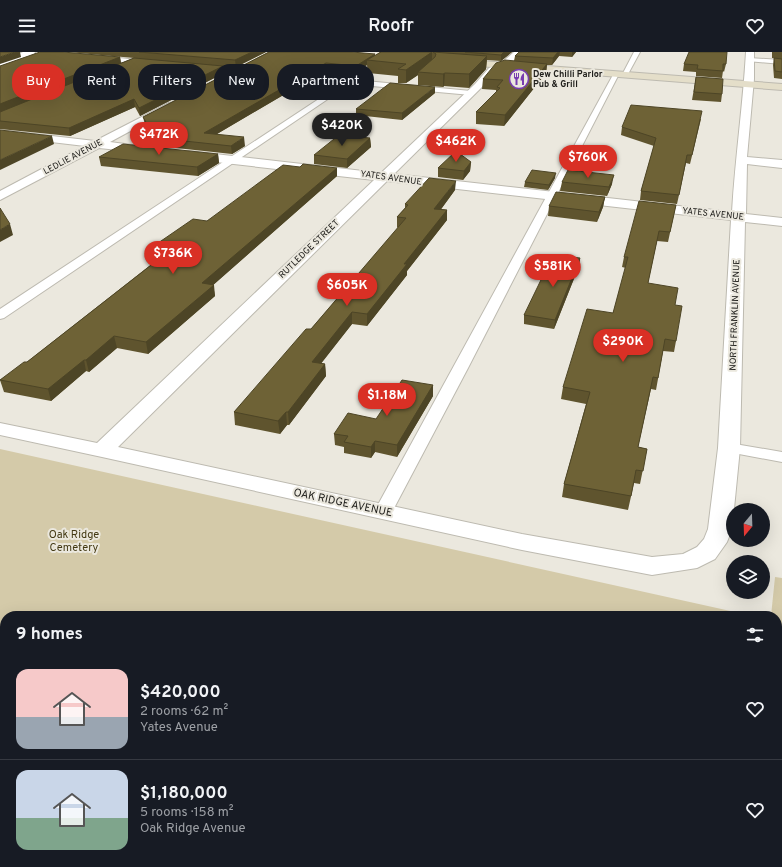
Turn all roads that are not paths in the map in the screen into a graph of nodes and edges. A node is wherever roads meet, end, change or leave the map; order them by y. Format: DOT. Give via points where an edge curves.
graph roads {
  1 [pos="8,52"];
  2 [pos="519,52"];
  3 [pos="637,52"];
  4 [pos="32,53"];
  5 [pos="370,55"];
  6 [pos="750,56"];
  7 [pos="389,57"];
  8 [pos="95,58"];
  9 [pos="443,61"];
  10 [pos="0,62"];
  11 [pos="135,62"];
  12 [pos="782,62"];
  13 [pos="130,64"];
  14 [pos="158,64"];
  15 [pos="502,66"];
  16 [pos="374,67"];
  17 [pos="0,69"];
  18 [pos="621,75"];
  19 [pos="417,79"];
  20 [pos="374,84"];
  21 [pos="748,84"];
  22 [pos="408,87"];
  23 [pos="782,87"];
  24 [pos="471,93"];
  25 [pos="323,100"];
  26 [pos="177,102"];
  27 [pos="0,133"];
  28 [pos="97,144"];
  29 [pos="157,151"];
  30 [pos="179,154"];
  31 [pos="232,160"];
  32 [pos="741,160"];
  33 [pos="782,164"];
  34 [pos="384,177"];
  35 [pos="0,196"];
  36 [pos="551,196"];
  37 [pos="739,217"];
  38 [pos="782,222"];
  39 [pos="0,315"];
  40 [pos="0,430"];
  41 [pos="729,448"];
  42 [pos="102,450"];
  43 [pos="782,457"];
  44 [pos="383,512"];
  45 [pos="688,562"];
  1 -- 4 [label="lane"];
  2 -- 15 [label="street, RUTLEDGE STREET"];
  3 -- 18 [label="lane"];
  4 -- 10 [label="street"];
  4 -- 17 [label="street"];
  5 -- 7 [label="main road"];
  6 -- 12 [label="lane"];
  6 -- 21 [label="street, NORTH FRANKLIN AVENUE"];
  7 -- 16 [label="lane"];
  8 -- 11 [label="lane"];
  9 -- 15 [label="main road"];
  11 -- 13 [label="lane"];
  11 -- 14 [label="lane"];
  15 -- 18 [label="main road"];
  15 -- 24 [label="street, RUTLEDGE STREET" via="492,70"];
  18 -- 21 [label="main road"];
  18 -- 36 [label="lane" via="603,97"];
  19 -- 22 [label="lane"];
  20 -- 22 [label="lane"];
  21 -- 23 [label="main road"];
  21 -- 32 [label="street, NORTH FRANKLIN AVENUE"];
  22 -- 24 [label="lane"];
  24 -- 34 [label="street, RUTLEDGE STREET"];
  25 -- 31 [label="lane"];
  26 -- 28 [label="street, LEDLIE AVENUE"];
  27 -- 28 [label="street"];
  28 -- 29 [label="street"];
  28 -- 35 [label="street, LEDLIE AVENUE"];
  30 -- 31 [label="street, YATES AVENUE"];
  31 -- 34 [label="street, YATES AVENUE"];
  31 -- 39 [label="lane"];
  32 -- 33 [label="street"];
  32 -- 37 [label="street, NORTH FRANKLIN AVENUE"];
  34 -- 36 [label="street, YATES AVENUE"];
  34 -- 42 [label="street, RUTLEDGE STREET"];
  36 -- 37 [label="street, YATES AVENUE"];
  36 -- 44 [label="lane"];
  37 -- 38 [label="street, YATES AVENUE"];
  37 -- 41 [label="street, NORTH FRANKLIN AVENUE"];
  40 -- 42 [label="street, OAK RIDGE AVENUE"];
  41 -- 43 [label="lane"];
  41 -- 45 [label="street, NORTH FRANKLIN AVENUE" via="720,529 715,542 706,553"];
  42 -- 44 [label="street, OAK RIDGE AVENUE"];
  44 -- 45 [label="street, OAK RIDGE AVENUE" via="522,542 652,566"];
}
